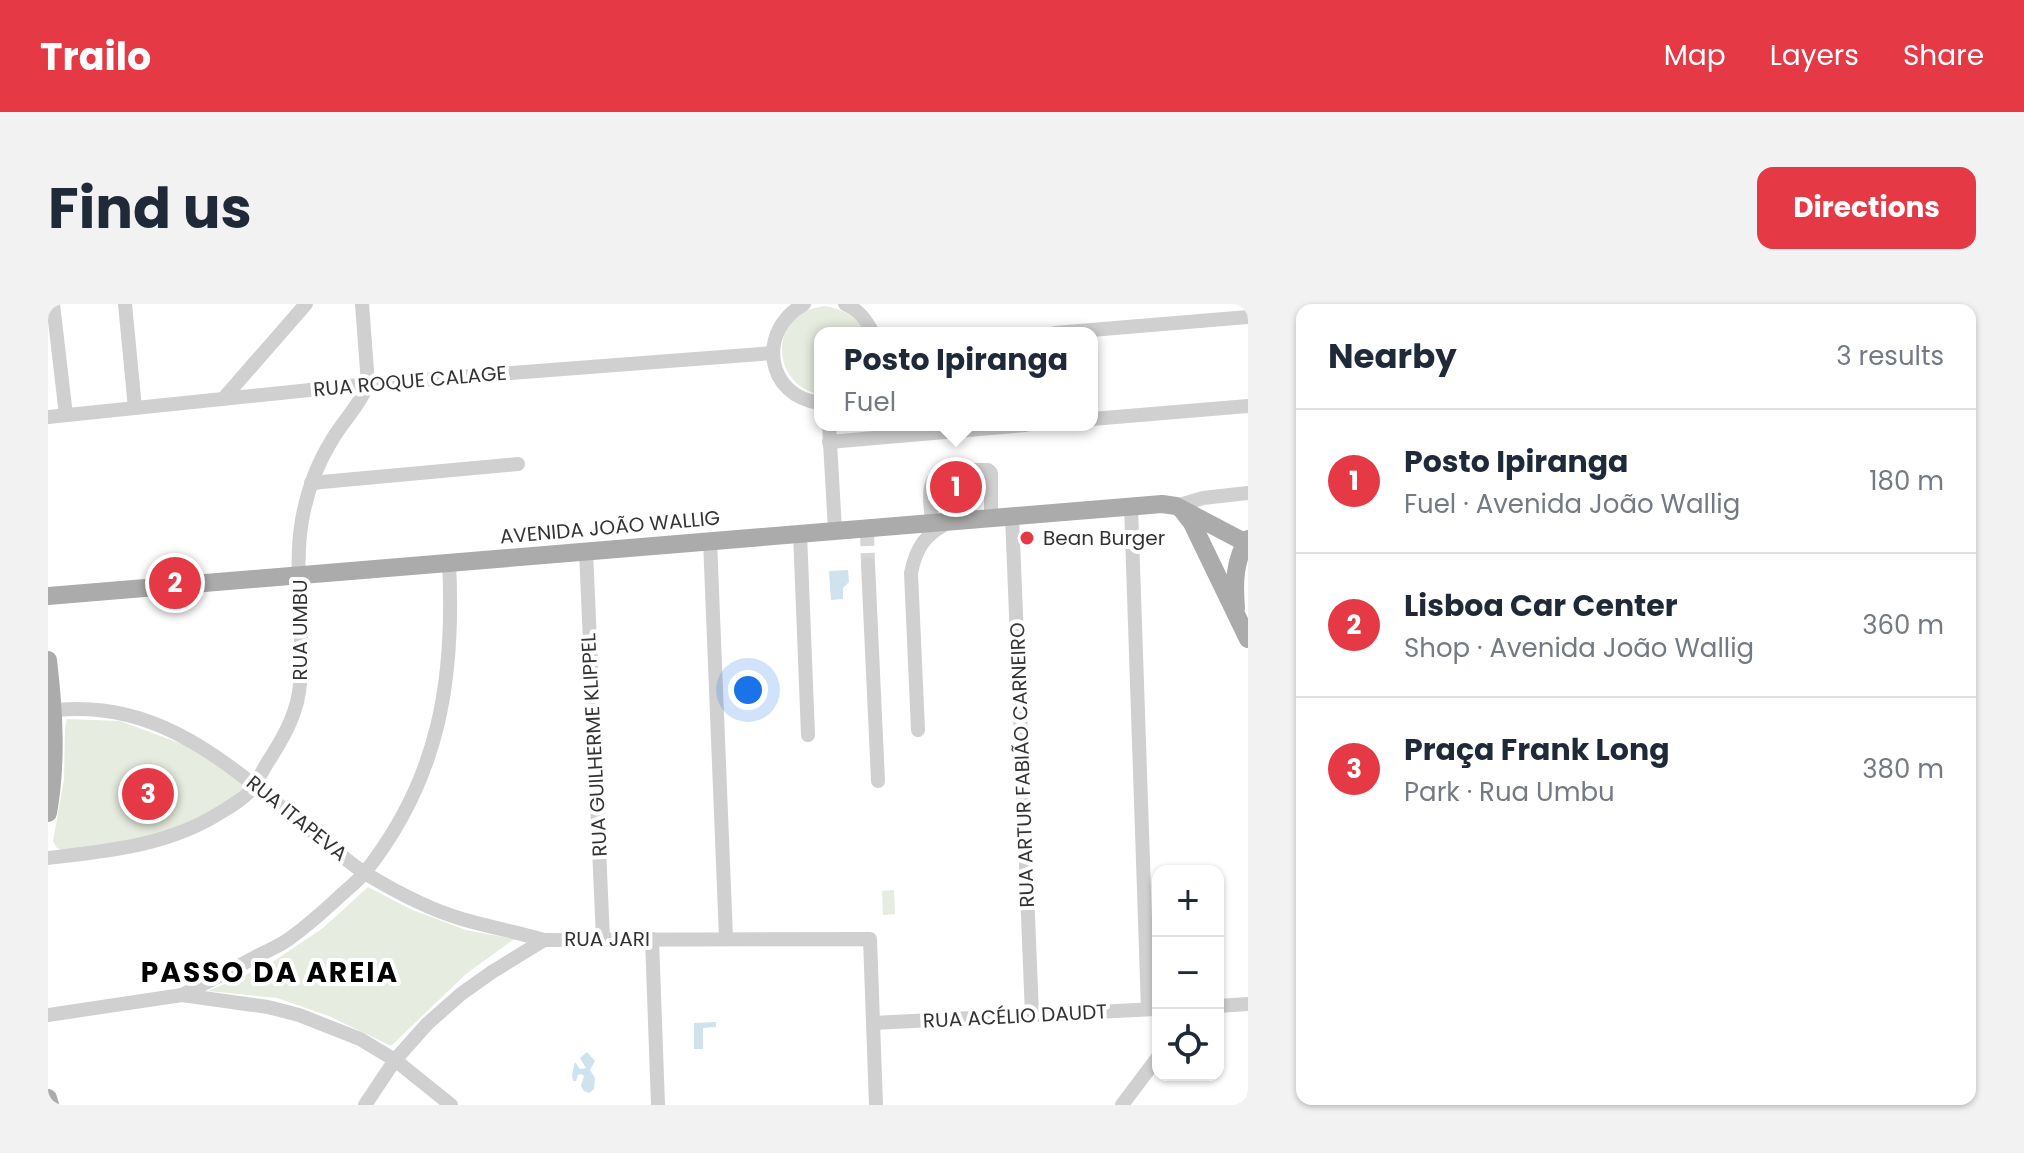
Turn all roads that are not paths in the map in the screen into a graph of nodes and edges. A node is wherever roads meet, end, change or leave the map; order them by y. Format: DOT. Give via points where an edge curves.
graph roads {
  1 [pos="53,304"];
  2 [pos="125,304"];
  3 [pos="306,304"];
  4 [pos="362,304"];
  5 [pos="804,304"];
  6 [pos="845,304"];
  7 [pos="1248,317"];
  8 [pos="870,327"];
  9 [pos="1098,329"];
  10 [pos="773,353"];
  11 [pos="368,384"];
  12 [pos="223,399"];
  13 [pos="134,402"];
  14 [pos="814,402"];
  15 [pos="1248,406"];
  16 [pos="66,415"];
  17 [pos="48,417"];
  18 [pos="1098,418"];
  19 [pos="829,431"];
  20 [pos="956,431"];
  21 [pos="829,442"];
  22 [pos="518,464"];
  23 [pos="967,470"];
  24 [pos="944,472"];
  25 [pos="311,483"];
  26 [pos="1248,493"];
  27 [pos="1131,506"];
  28 [pos="1176,506"];
  29 [pos="1012,515"];
  30 [pos="991,517"];
  31 [pos="956,520"];
  32 [pos="932,522"];
  33 [pos="835,530"];
  34 [pos="800,533"];
  35 [pos="710,540"];
  36 [pos="1247,542"];
  37 [pos="586,551"];
  38 [pos="449,562"];
  39 [pos="868,564"];
  40 [pos="300,575"];
  41 [pos="48,596"];
  42 [pos="1236,615"];
  43 [pos="1248,639"];
  44 [pos="48,660"];
  45 [pos="51,711"];
  46 [pos="918,730"];
  47 [pos="808,735"];
  48 [pos="878,781"];
  49 [pos="255,784"];
  50 [pos="48,813"];
  51 [pos="48,858"];
  52 [pos="365,873"];
  53 [pos="726,938"];
  54 [pos="603,939"];
  55 [pos="652,939"];
  56 [pos="544,940"];
  57 [pos="1152,986"];
  58 [pos="182,995"];
  59 [pos="1248,1004"];
  60 [pos="1224,1006"];
  61 [pos="1152,1009"];
  62 [pos="48,1015"];
  63 [pos="1032,1015"];
  64 [pos="873,1023"];
  65 [pos="395,1060"];
  66 [pos="1152,1065"];
  67 [pos="48,1098"];
  68 [pos="50,1105"];
  69 [pos="365,1105"];
  70 [pos="451,1105"];
  71 [pos="658,1105"];
  72 [pos="876,1105"];
  73 [pos="1122,1105"];
  1 -- 16 [label="street"];
  2 -- 13 [label="street"];
  3 -- 12 [label="street"];
  4 -- 11 [label="street"];
  5 -- 10 [label="street" via="782,322"];
  6 -- 8 [label="street"];
  7 -- 9 [label="street"];
  10 -- 11 [label="street, RUA ROQUE CALAGE"];
  10 -- 14 [label="street" via="784,383"];
  11 -- 12 [label="street, RUA ROQUE CALAGE"];
  11 -- 25 [label="street, RUA UMBU"];
  12 -- 13 [label="street, RUA ROQUE CALAGE"];
  13 -- 16 [label="street, RUA ROQUE CALAGE"];
  15 -- 18 [label="street"];
  16 -- 17 [label="street, RUA ROQUE CALAGE"];
  19 -- 21 [label="street"];
  20 -- 21 [label="street"];
  21 -- 33 [label="street"];
  22 -- 25 [label="street"];
  23 -- 30 [label="street" via="991,473"];
  24 -- 32 [label="street" via="931,485"];
  25 -- 40 [label="street, RUA UMBU" via="300,532"];
  26 -- 28 [label="street, AVENIDA JOÃO WALLIG"];
  27 -- 28 [label="main road, AVENIDA JOÃO WALLIG"];
  27 -- 29 [label="main road, AVENIDA JOÃO WALLIG"];
  27 -- 57 [label="street"];
  28 -- 36 [label="main road, AVENIDA JOÃO WALLIG"];
  28 -- 42 [label="main road" via="1192,523"];
  29 -- 30 [label="main road, AVENIDA JOÃO WALLIG"];
  29 -- 63 [label="street, RUA ARTUR FABIÃO CARNEIRO"];
  30 -- 31 [label="main road, AVENIDA JOÃO WALLIG"];
  31 -- 32 [label="main road, AVENIDA JOÃO WALLIG"];
  31 -- 46 [label="street" via="933,530 915,554 911,573"];
  32 -- 33 [label="main road, AVENIDA JOÃO WALLIG"];
  33 -- 34 [label="main road, AVENIDA JOÃO WALLIG"];
  34 -- 35 [label="main road, AVENIDA JOÃO WALLIG"];
  34 -- 47 [label="street"];
  35 -- 37 [label="main road, AVENIDA JOÃO WALLIG"];
  35 -- 53 [label="street"];
  36 -- 42 [label="main road" via="1234,585"];
  37 -- 38 [label="main road, AVENIDA JOÃO WALLIG"];
  37 -- 54 [label="street, RUA GUILHERME KLIPPEL"];
  38 -- 40 [label="main road, AVENIDA JOÃO WALLIG"];
  38 -- 52 [label="street" via="449,660 441,717 411,800"];
  39 -- 48 [label="street"];
  40 -- 41 [label="main road, AVENIDA JOÃO WALLIG"];
  40 -- 49 [label="street, RUA UMBU" via="299,697 282,740"];
  42 -- 43 [label="main road"];
  44 -- 45 [label="main road"];
  45 -- 49 [label="street, RUA ITAPEVA" via="93,710 140,719 188,738"];
  45 -- 50 [label="main road" via="54,780"];
  49 -- 51 [label="street, RUA UMBU" via="206,822 173,836"];
  49 -- 52 [label="street, RUA ITAPEVA"];
  52 -- 56 [label="street, RUA ITAPEVA" via="418,903"];
  52 -- 58 [label="street" via="287,940"];
  53 -- 55 [label="street, RUA JARI"];
  53 -- 64 [label="street, RUA JARI" via="870,939"];
  54 -- 55 [label="street, RUA JARI"];
  54 -- 56 [label="street, RUA JARI"];
  55 -- 71 [label="street"];
  56 -- 65 [label="street, RUA JARI" via="461,994"];
  58 -- 62 [label="street"];
  58 -- 65 [label="street" via="299,1015 360,1039"];
  59 -- 60 [label="street"];
  61 -- 63 [label="street, RUA ACÉLIO DAUDT"];
  63 -- 64 [label="street, RUA ACÉLIO DAUDT"];
  64 -- 72 [label="street"];
  65 -- 69 [label="street, RUA JARI"];
  65 -- 70 [label="street"];
  66 -- 73 [label="street"];
  67 -- 68 [label="main road"];
}
